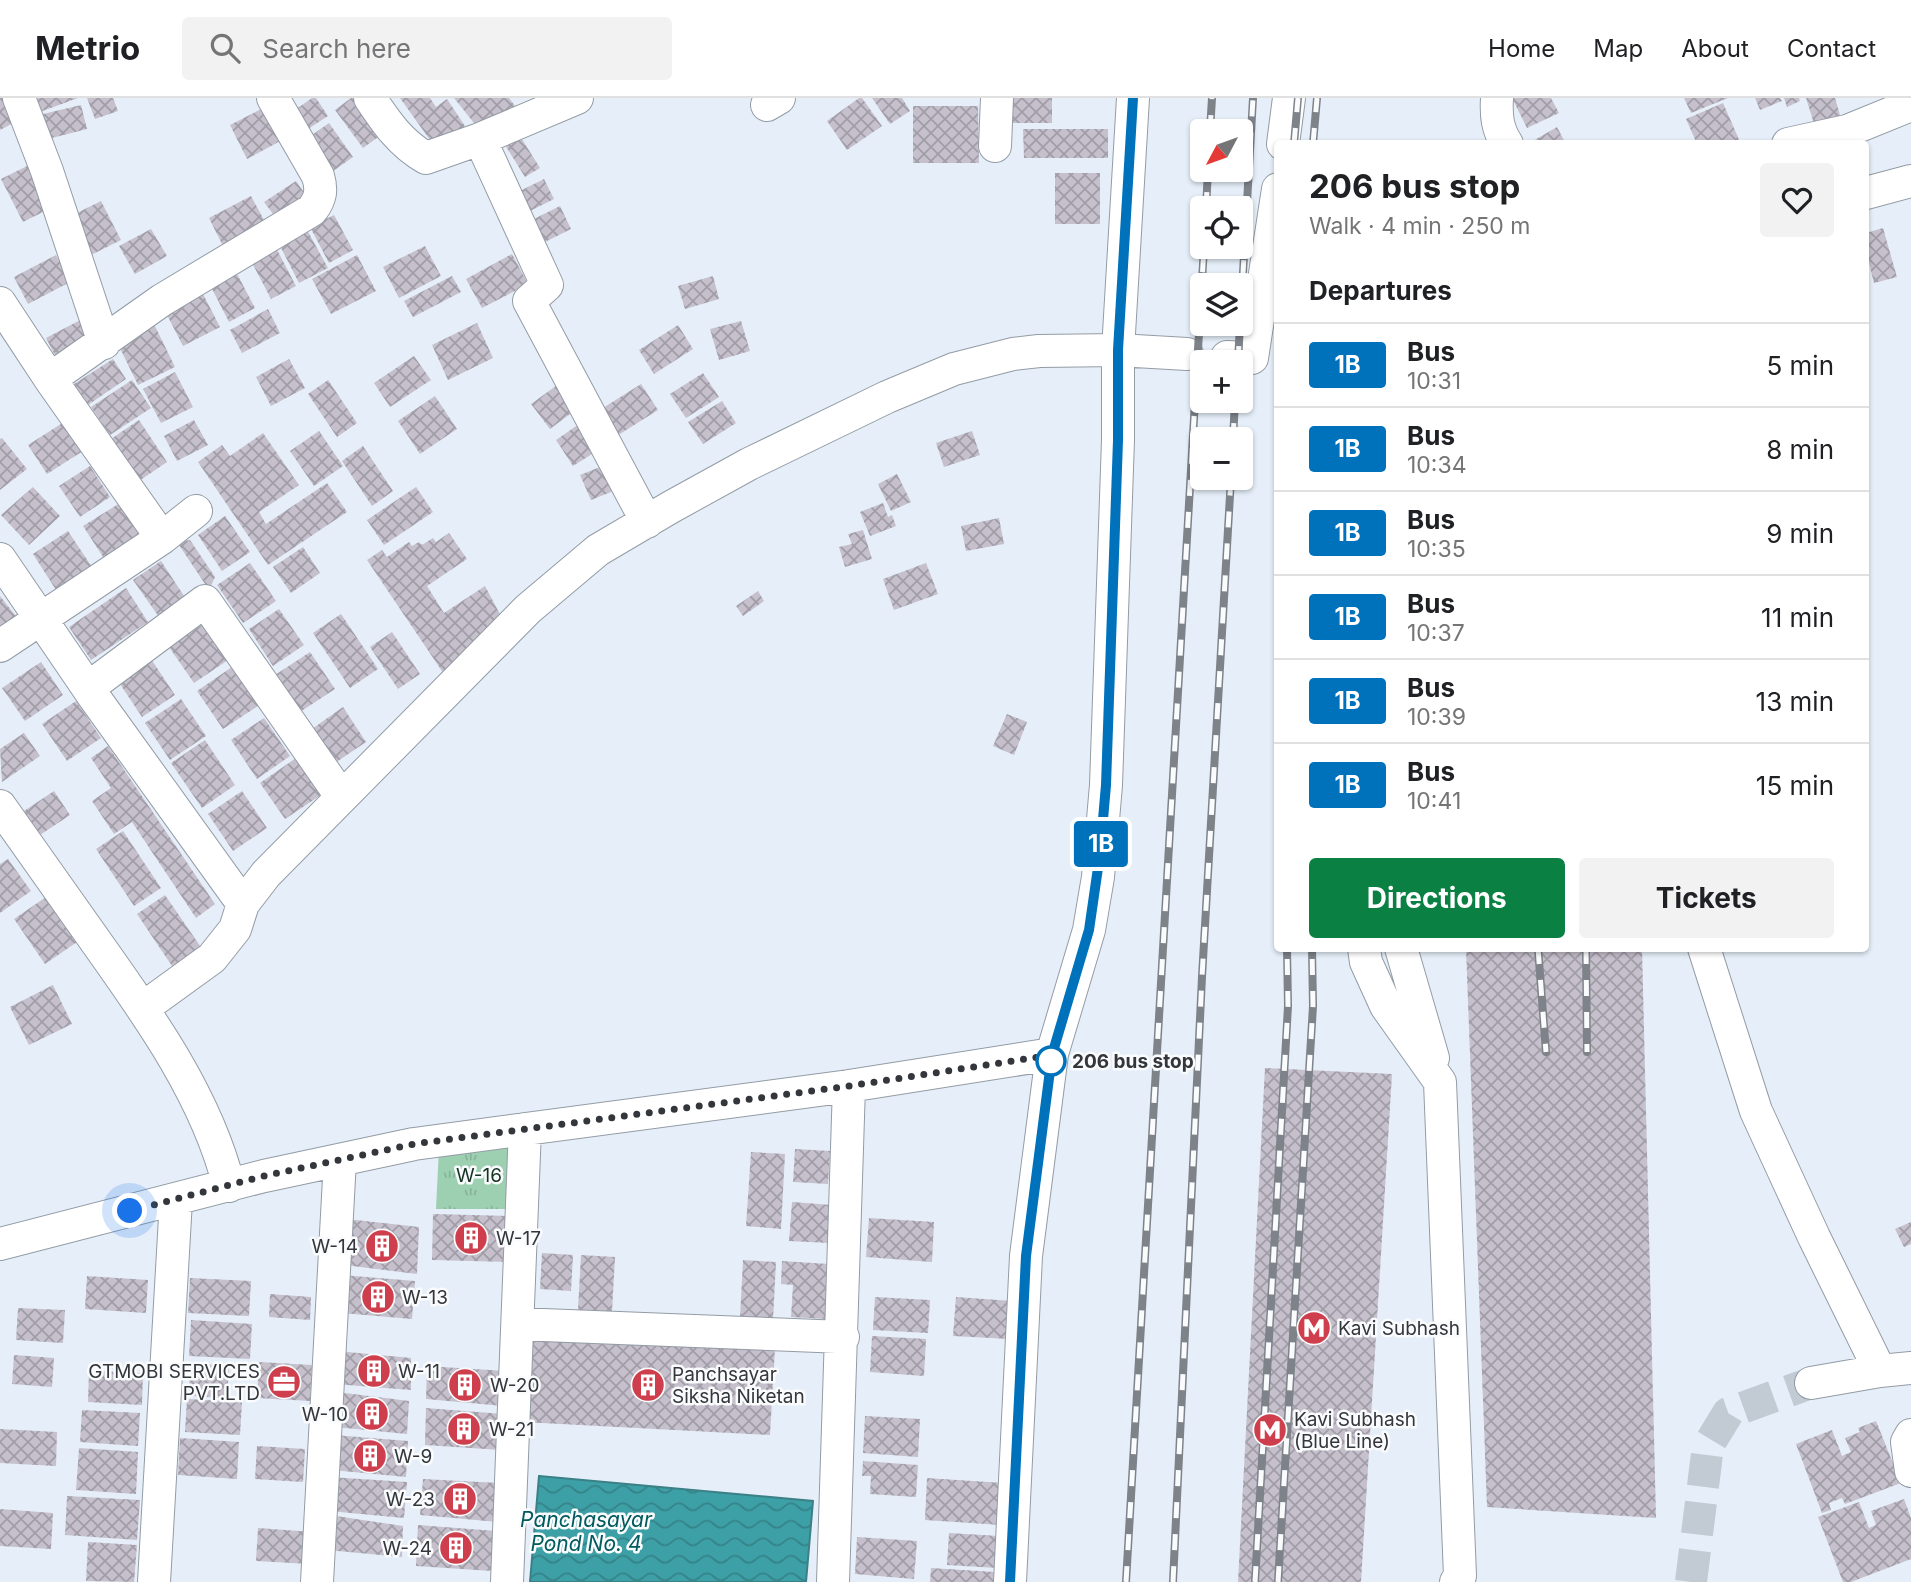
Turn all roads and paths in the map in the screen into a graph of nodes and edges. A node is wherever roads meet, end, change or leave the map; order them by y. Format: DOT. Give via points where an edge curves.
graph roads {
  1 [pos="19,98"];
  2 [pos="274,98"];
  3 [pos="370,98"];
  4 [pos="577,98"];
  5 [pos="997,98"];
  6 [pos="1133,98"];
  7 [pos="1289,98"];
  8 [pos="1497,98"];
  9 [pos="1911,105"];
  10 [pos="480,139"];
  11 [pos="1284,140"];
  12 [pos="1504,140"];
  13 [pos="1806,140"];
  14 [pos="995,146"];
  15 [pos="1911,181"];
  16 [pos="1869,192"];
  17 [pos="1274,214"];
  18 [pos="0,303"];
  19 [pos="104,343"];
  20 [pos="1118,350"];
  21 [pos="1253,351"];
  22 [pos="1187,354"];
  23 [pos="50,379"];
  24 [pos="197,511"];
  25 [pos="647,522"];
  26 [pos="162,538"];
  27 [pos="0,559"];
  28 [pos="41,618"];
  29 [pos="0,646"];
  30 [pos="88,688"];
  31 [pos="341,796"];
  32 [pos="0,806"];
  33 [pos="243,904"];
  34 [pos="1365,952"];
  35 [pos="1402,952"];
  36 [pos="1705,952"];
  37 [pos="143,1008"];
  38 [pos="1052,1055"];
  39 [pos="1440,1083"];
  40 [pos="849,1086"];
  41 [pos="525,1129"];
  42 [pos="340,1160"];
  43 [pos="229,1186"];
  44 [pos="176,1200"];
  45 [pos="0,1244"];
  46 [pos="518,1324"];
  47 [pos="843,1337"];
  48 [pos="1911,1368"];
  49 [pos="1880,1371"];
  50 [pos="1811,1383"];
  51 [pos="1911,1435"];
  52 [pos="1911,1471"];
  53 [pos="154,1582"];
  54 [pos="317,1582"];
  55 [pos="507,1582"];
  56 [pos="833,1582"];
  57 [pos="1010,1582"];
  58 [pos="1456,1582"];
  1 -- 19 [label="street"];
  2 -- 19 [label="street" via="318,176 320,200 312,210 162,300"];
  3 -- 10 [label="street" via="409,148 426,158"];
  4 -- 10 [label="street"];
  5 -- 14 [label="street"];
  6 -- 20 [label="street"];
  7 -- 11 [label="street"];
  8 -- 12 [label="street" via="1496,113"];
  9 -- 13 [label="street" via="1847,131"];
  10 -- 25 [label="street" via="547,285 529,301"];
  15 -- 16 [label="street"];
  17 -- 21 [label="street"];
  18 -- 23 [label="street"];
  19 -- 23 [label="street"];
  20 -- 22 [label="street"];
  20 -- 25 [label="street" via="1013,354 954,369 749,464"];
  20 -- 38 [label="street" via="1106,785 1098,877 1089,930"];
  23 -- 26 [label="street"];
  24 -- 26 [label="street"];
  25 -- 31 [label="street" via="598,550 528,609"];
  26 -- 28 [label="street"];
  27 -- 28 [label="street"];
  28 -- 29 [label="street"];
  28 -- 30 [label="street"];
  30 -- 31 [label="street" via="205,601"];
  30 -- 33 [label="street"];
  31 -- 33 [label="street"];
  32 -- 37 [label="street"];
  33 -- 37 [label="street" via="235,929 212,958"];
  34 -- 39 [label="street" via="1385,1006"];
  35 -- 39 [label="street"];
  36 -- 49 [label="street" via="1756,1111"];
  37 -- 43 [label="street" via="200,1110"];
  38 -- 40 [label="street"];
  38 -- 57 [label="street" via="1026,1256"];
  39 -- 58 [label="street" via="1460,1576"];
  40 -- 41 [label="street"];
  40 -- 47 [label="street"];
  41 -- 42 [label="street" via="414,1144"];
  41 -- 46 [label="street"];
  42 -- 43 [label="street"];
  42 -- 54 [label="street"];
  43 -- 44 [label="street"];
  44 -- 45 [label="street"];
  44 -- 53 [label="street"];
  46 -- 47 [label="street"];
  46 -- 55 [label="street"];
  47 -- 56 [label="street"];
  48 -- 49 [label="street"];
  49 -- 50 [label="street"];
  51 -- 52 [label="street" via="1907,1442"];
}
